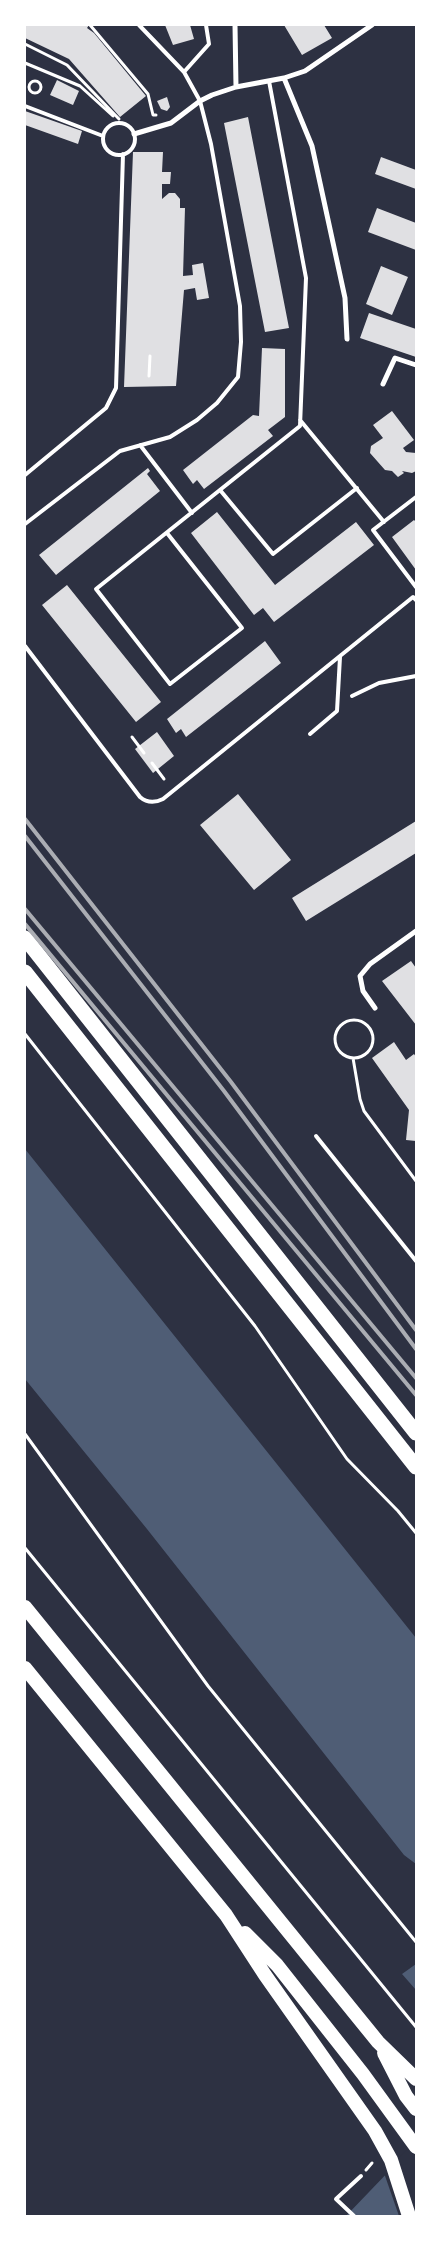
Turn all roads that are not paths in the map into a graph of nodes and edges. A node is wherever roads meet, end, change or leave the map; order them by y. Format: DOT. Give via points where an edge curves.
graph roads {
  1 [pos="139,25"];
  2 [pos="206,25"];
  3 [pos="235,25"];
  4 [pos="372,25"];
  5 [pos="184,72"];
  6 [pos="284,78"];
  7 [pos="269,81"];
  8 [pos="236,87"];
  9 [pos="200,101"];
  10 [pos="25,106"];
  11 [pos="134,134"];
  12 [pos="103,136"];
  13 [pos="123,154"];
  14 [pos="347,339"];
  15 [pos="416,365"];
  16 [pos="384,384"];
  17 [pos="300,420"];
  18 [pos="140,445"];
  19 [pos="25,475"];
  20 [pos="356,488"];
  21 [pos="220,490"];
  22 [pos="416,497"];
  23 [pos="192,513"];
  24 [pos="384,522"];
  25 [pos="25,524"];
  26 [pos="167,534"];
  27 [pos="416,587"];
  28 [pos="415,597"];
  29 [pos="25,646"];
  30 [pos="340,657"];
  31 [pos="416,676"];
  32 [pos="352,696"];
  33 [pos="310,734"];
  34 [pos="416,932"];
  35 [pos="25,938"];
  36 [pos="25,972"];
  37 [pos="375,1008"];
  38 [pos="316,1136"];
  39 [pos="416,1261"];
  40 [pos="416,1433"];
  41 [pos="416,1467"];
  42 [pos="25,1607"];
  43 [pos="25,1668"];
  44 [pos="226,1915"];
  45 [pos="378,2042"];
  46 [pos="416,2080"];
  47 [pos="416,2109"];
  48 [pos="413,2141"];
  49 [pos="361,2176"];
  50 [pos="354,2216"];
  51 [pos="409,2216"];
  1 -- 5 [label="lane"];
  2 -- 5 [label="lane" via="209,44"];
  3 -- 8 [label="street"];
  4 -- 6 [label="street" via="305,70"];
  5 -- 9 [label="lane"];
  6 -- 7 [label="street"];
  6 -- 14 [label="street" via="312,146 345,298"];
  7 -- 8 [label="street"];
  7 -- 17 [label="lane" via="306,278"];
  8 -- 9 [label="street"];
  9 -- 11 [label="street" via="171,123"];
  9 -- 18 [label="lane" via="211,144 240,306 238,377 197,420 170,437"];
  10 -- 12 [label="lane"];
  11 -- 12 [label="lane" via="128,125 120,123 109,126"];
  11 -- 13 [label="lane" via="134,144"];
  12 -- 13 [label="lane" via="106,149 114,154"];
  13 -- 19 [label="lane" via="116,388 106,408"];
  15 -- 16 [label="street" via="395,358"];
  17 -- 20 [label="lane"];
  17 -- 21 [label="lane" via="300,426"];
  18 -- 23 [label="lane"];
  18 -- 25 [label="lane" via="120,451"];
  20 -- 21 [label="lane" via="273,554"];
  20 -- 24 [label="lane"];
  21 -- 23 [label="lane"];
  22 -- 24 [label="lane"];
  23 -- 26 [label="lane"];
  24 -- 27 [label="lane" via="373,530"];
  26 -- 26 [label="lane" via="96,589 170,684 242,628"];
  28 -- 30 [label="lane"];
  29 -- 30 [label="lane" via="140,797 155,802 163,799"];
  30 -- 33 [label="lane" via="337,711"];
  31 -- 32 [label="lane" via="379,683"];
  34 -- 37 [label="street" via="370,964 360,976 363,991"];
  35 -- 40 [label="highway"];
  36 -- 41 [label="highway"];
  38 -- 39 [label="lane"];
  42 -- 45 [label="highway"];
  43 -- 44 [label="highway"];
  44 -- 48 [label="highway" via="277,1965"];
  44 -- 51 [label="highway" via="362,2112 391,2160"];
  45 -- 46 [label="highway"];
  45 -- 47 [label="highway"];
  49 -- 50 [label="lane" via="336,2199"];
}
